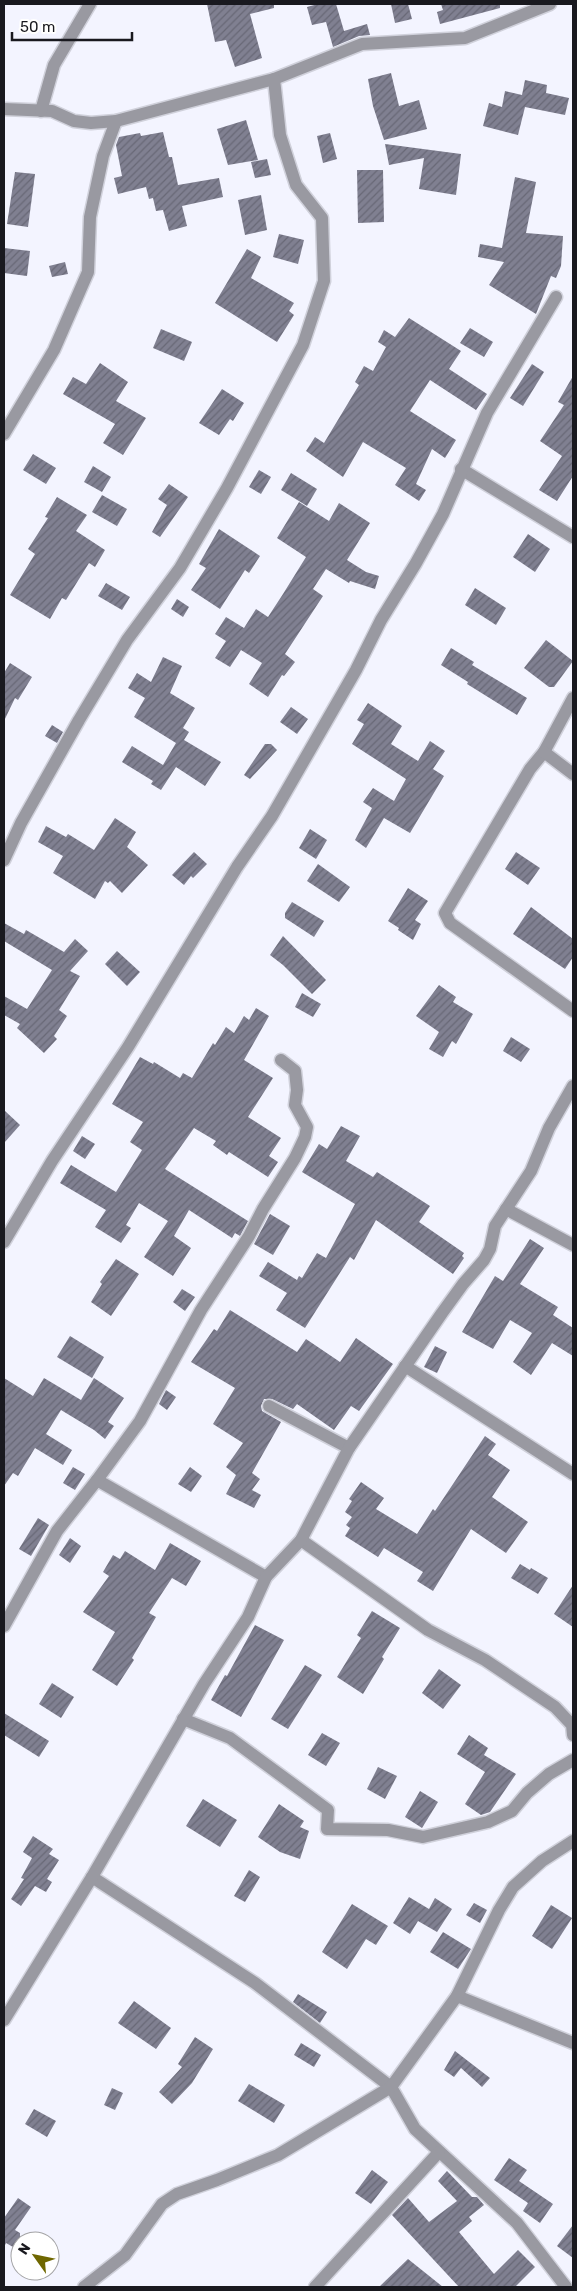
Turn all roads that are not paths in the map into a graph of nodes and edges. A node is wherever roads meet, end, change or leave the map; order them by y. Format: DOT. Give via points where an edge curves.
graph roads {
  1 [pos="90,4"];
  2 [pos="550,4"];
  3 [pos="274,79"];
  4 [pos="4,109"];
  5 [pos="41,111"];
  6 [pos="116,121"];
  7 [pos="556,297"];
  8 [pos="4,434"];
  9 [pos="461,470"];
  10 [pos="573,537"];
  11 [pos="573,698"];
  12 [pos="544,752"];
  13 [pos="573,774"];
  14 [pos="4,860"];
  15 [pos="573,1011"];
  16 [pos="281,1060"];
  17 [pos="573,1086"];
  18 [pos="506,1209"];
  19 [pos="4,1242"];
  20 [pos="573,1245"];
  21 [pos="405,1366"];
  22 [pos="269,1406"];
  23 [pos="349,1448"];
  24 [pos="573,1474"];
  25 [pos="97,1480"];
  26 [pos="301,1540"];
  27 [pos="266,1578"];
  28 [pos="4,1626"];
  29 [pos="183,1719"];
  30 [pos="573,1735"];
  31 [pos="573,1760"];
  32 [pos="573,1841"];
  33 [pos="92,1877"];
  34 [pos="457,1996"];
  35 [pos="4,2020"];
  36 [pos="573,2044"];
  37 [pos="390,2087"];
  38 [pos="439,2152"];
  39 [pos="84,2287"];
  40 [pos="315,2287"];
  41 [pos="566,2287"];
  1 -- 5 [label="street" via="54,65"];
  2 -- 3 [label="street" via="464,38 362,44"];
  3 -- 6 [label="street"];
  3 -- 14 [label="street" via="280,135 296,184 322,218 324,281 303,345 274,403 180,568 127,640 83,712"];
  4 -- 5 [label="street"];
  5 -- 6 [label="street" via="52,111 74,121"];
  6 -- 8 [label="street" via="103,156 90,217 88,272 54,350"];
  7 -- 9 [label="street" via="487,413"];
  9 -- 10 [label="street"];
  9 -- 19 [label="street" via="443,514 272,816 237,867 128,1047 52,1161"];
  11 -- 12 [label="street"];
  12 -- 13 [label="street"];
  12 -- 15 [label="street" via="530,769 445,913 450,923"];
  16 -- 25 [label="street" via="295,1071 296,1106 307,1127 305,1137 249,1236 201,1310 140,1420"];
  17 -- 18 [label="street" via="549,1128 531,1171"];
  18 -- 20 [label="street"];
  18 -- 21 [label="street" via="495,1226 484,1260"];
  21 -- 23 [label="street"];
  21 -- 24 [label="street"];
  22 -- 23 [label="street"];
  23 -- 26 [label="street"];
  25 -- 27 [label="street"];
  25 -- 28 [label="street" via="57,1531"];
  26 -- 27 [label="street"];
  26 -- 30 [label="street" via="428,1630 485,1660 555,1707 572,1725"];
  27 -- 29 [label="street" via="248,1617"];
  29 -- 31 [label="street" via="230,1738 328,1810 328,1829 388,1830 423,1837 488,1822 512,1812 527,1793 549,1774"];
  29 -- 33 [label="street"];
  32 -- 34 [label="street" via="542,1861 513,1887"];
  33 -- 35 [label="street"];
  33 -- 37 [label="street" via="256,1983"];
  34 -- 36 [label="street"];
  34 -- 37 [label="street"];
  37 -- 38 [label="street" via="415,2129"];
  37 -- 39 [label="street" via="278,2155 177,2194 162,2204 125,2255"];
  38 -- 40 [label="street"];
  38 -- 41 [label="street" via="517,2223"];
}
